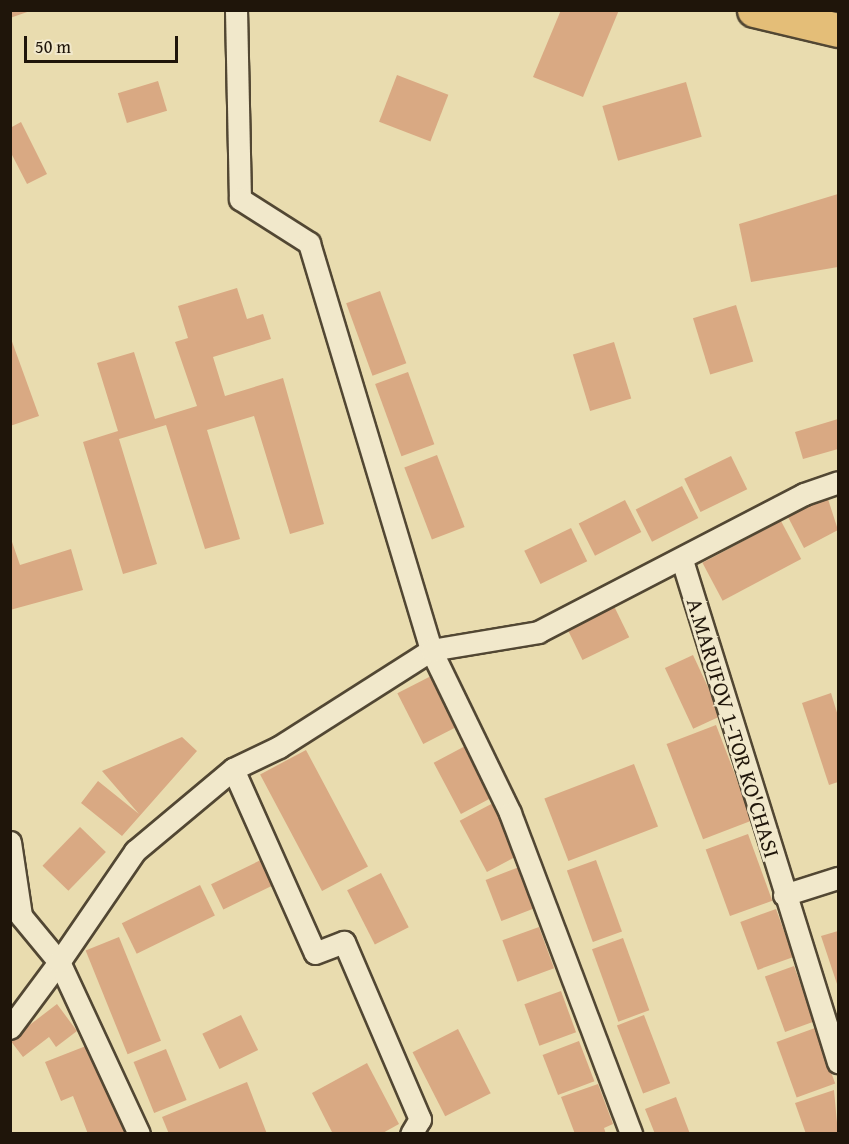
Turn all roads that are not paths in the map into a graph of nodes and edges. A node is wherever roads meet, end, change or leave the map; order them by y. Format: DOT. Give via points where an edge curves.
graph roads {
  1 [pos="236,10"];
  2 [pos="754,10"];
  3 [pos="838,30"];
  4 [pos="838,482"];
  5 [pos="682,560"];
  6 [pos="430,650"];
  7 [pos="233,769"];
  8 [pos="10,842"];
  9 [pos="838,878"];
  10 [pos="784,895"];
  11 [pos="59,962"];
  12 [pos="10,1028"];
  13 [pos="838,1062"];
  14 [pos="140,1134"];
  15 [pos="411,1134"];
  16 [pos="631,1134"];
  1 -- 6 [label="street" via="240,199 309,243"];
  2 -- 3 [label="main road"];
  4 -- 5 [label="street" via="804,494"];
  5 -- 6 [label="street" via="538,632"];
  5 -- 10 [label="street, A.MARUFOV 1-TOR KO'CHASI"];
  6 -- 7 [label="street" via="279,747"];
  6 -- 16 [label="street" via="510,813"];
  7 -- 11 [label="street" via="135,851"];
  7 -- 15 [label="street" via="315,953 344,942 420,1119"];
  8 -- 11 [label="street" via="21,916"];
  9 -- 10 [label="street"];
  10 -- 13 [label="street, A.MARUFOV 1-TOR KO'CHASI"];
  11 -- 12 [label="street"];
  11 -- 14 [label="street"];
}
